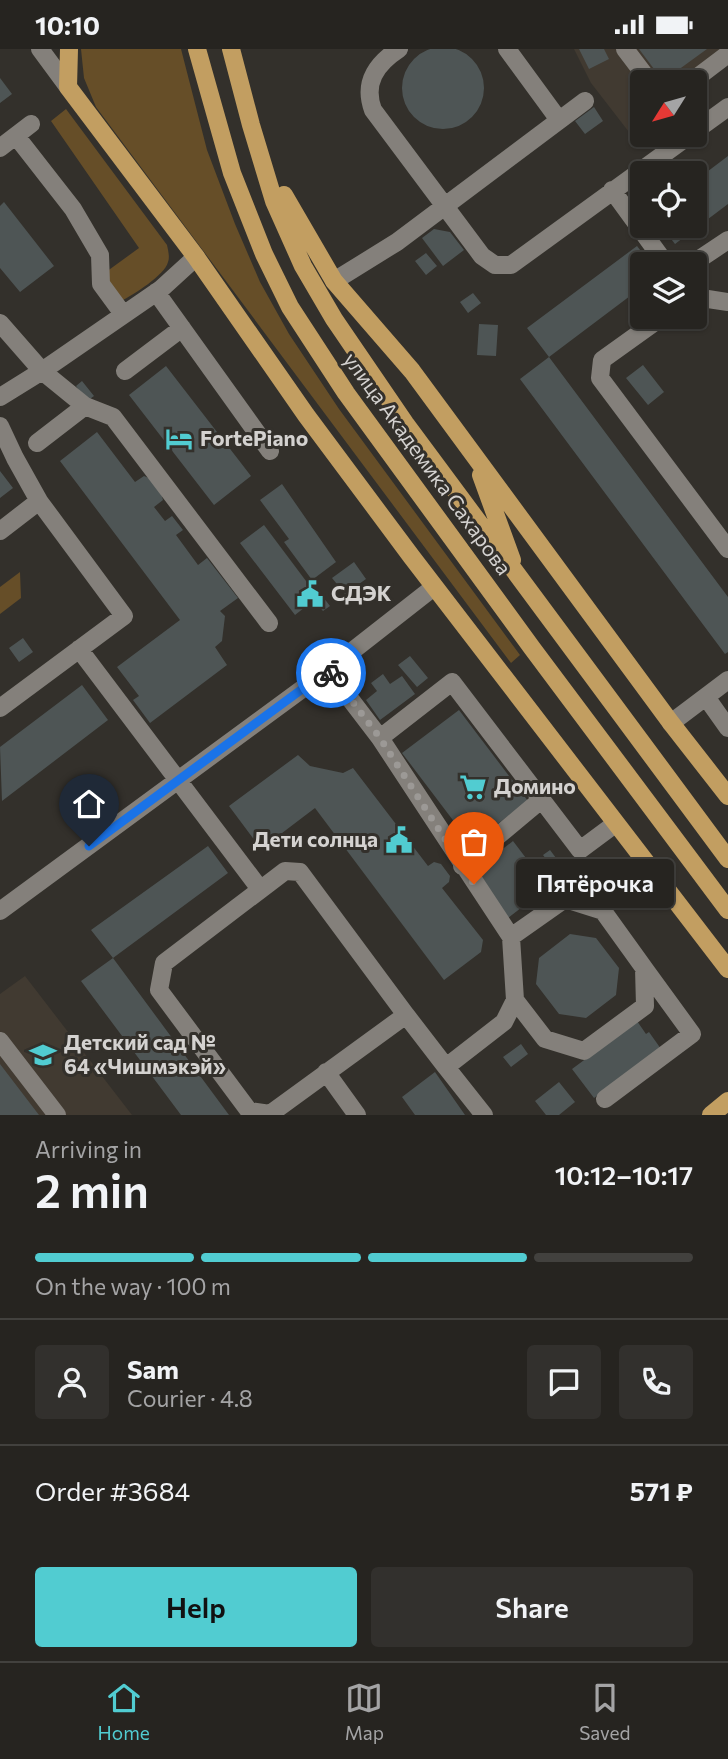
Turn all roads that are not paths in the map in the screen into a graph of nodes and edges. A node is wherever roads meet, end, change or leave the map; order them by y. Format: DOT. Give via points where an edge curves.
graph roads {
  1 [pos="40,49"];
  2 [pos="69,49"];
  3 [pos="198,49"];
  4 [pos="231,49"];
  5 [pos="399,49"];
  6 [pos="507,49"];
  7 [pos="625,49"];
  8 [pos="728,54"];
  9 [pos="641,70"];
  10 [pos="707,70"];
  11 [pos="68,87"];
  12 [pos="585,101"];
  13 [pos="728,107"];
  14 [pos="559,120"];
  15 [pos="707,122"];
  16 [pos="31,124"];
  17 [pos="251,125"];
  18 [pos="16,136"];
  19 [pos="673,147"];
  20 [pos="0,148"];
  21 [pos="612,190"];
  22 [pos="445,208"];
  23 [pos="728,240"];
  24 [pos="657,252"];
  25 [pos="707,254"];
  26 [pos="196,257"];
  27 [pos="334,281"];
  28 [pos="156,292"];
  29 [pos="707,299"];
  30 [pos="728,302"];
  31 [pos="123,314"];
  32 [pos="0,323"];
  33 [pos="182,328"];
  34 [pos="645,329"];
  35 [pos="42,371"];
  36 [pos="125,371"];
  37 [pos="1,397"];
  38 [pos="85,406"];
  39 [pos="0,417"];
  40 [pos="0,426"];
  41 [pos="37,443"];
  42 [pos="270,451"];
  43 [pos="474,455"];
  44 [pos="39,501"];
  45 [pos="0,531"];
  46 [pos="728,549"];
  47 [pos="520,580"];
  48 [pos="434,587"];
  49 [pos="269,623"];
  50 [pos="79,649"];
  51 [pos="328,670"];
  52 [pos="728,680"];
  53 [pos="706,697"];
  54 [pos="0,708"];
  55 [pos="671,723"];
  56 [pos="728,728"];
  57 [pos="380,738"];
  58 [pos="178,780"];
  59 [pos="728,796"];
  60 [pos="542,799"];
  61 [pos="615,824"];
  62 [pos="723,853"];
  63 [pos="462,866"];
  64 [pos="260,889"];
  65 [pos="728,910"];
  66 [pos="0,911"];
  67 [pos="511,937"];
  68 [pos="644,968"];
  69 [pos="728,969"];
  70 [pos="515,1000"];
  71 [pos="406,1015"];
  72 [pos="0,1041"];
  73 [pos="446,1067"];
  74 [pos="326,1072"];
  75 [pos="605,1099"];
  76 [pos="728,1101"];
  77 [pos="57,1115"];
  78 [pos="356,1115"];
  79 [pos="484,1115"];
  80 [pos="711,1115"];
  1 -- 11 [label="street"];
  2 -- 11 [label="main road"];
  3 -- 65 [label="main road, улица Академика Сахарова" via="232,173 290,307 346,393"];
  4 -- 17 [label="main road"];
  5 -- 22 [label="street" via="375,69 368,97"];
  6 -- 14 [label="street"];
  7 -- 9 [label="street"];
  8 -- 10 [label="street"];
  11 -- 26 [label="main road"];
  12 -- 14 [label="street"];
  13 -- 15 [label="street"];
  14 -- 22 [label="street"];
  16 -- 18 [label="street"];
  17 -- 27 [label="main road" via="293,214"];
  17 -- 47 [label="main road" via="274,201 303,266 334,319"];
  18 -- 20 [label="street"];
  18 -- 31 [label="street" via="73,209 100,255 101,284"];
  19 -- 21 [label="street"];
  21 -- 22 [label="street" via="511,265 495,265 482,256"];
  21 -- 24 [label="street"];
  22 -- 27 [label="street"];
  23 -- 25 [label="street"];
  26 -- 28 [label="street"];
  26 -- 48 [label="main road"];
  27 -- 43 [label="main road" via="412,371"];
  28 -- 31 [label="street"];
  28 -- 33 [label="street"];
  29 -- 30 [label="street"];
  31 -- 35 [label="street"];
  32 -- 35 [label="street"];
  33 -- 36 [label="street"];
  33 -- 42 [label="street"];
  34 -- 46 [label="street" via="602,360 600,378"];
  35 -- 37 [label="street"];
  35 -- 38 [label="street"];
  37 -- 39 [label="street"];
  38 -- 41 [label="street"];
  38 -- 49 [label="street" via="113,417"];
  40 -- 44 [label="street"];
  43 -- 47 [label="main road"];
  43 -- 55 [label="main road"];
  44 -- 45 [label="street"];
  44 -- 50 [label="street" via="124,617"];
  47 -- 62 [label="main road"];
  48 -- 51 [label="street"];
  48 -- 61 [label="main road"];
  50 -- 54 [label="street"];
  50 -- 58 [label="street"];
  51 -- 57 [label="street"];
  51 -- 58 [label="street"];
  52 -- 53 [label="street"];
  53 -- 55 [label="street"];
  53 -- 56 [label="street"];
  55 -- 59 [label="main road"];
  57 -- 60 [label="street" via="452,682"];
  57 -- 63 [label="street"];
  58 -- 64 [label="street"];
  58 -- 66 [label="street"];
  60 -- 61 [label="street" via="580,849"];
  60 -- 63 [label="street"];
  61 -- 69 [label="main road"];
  63 -- 67 [label="street"];
  64 -- 71 [label="street" via="285,871 300,873"];
  64 -- 74 [label="street" via="164,963 159,990 249,1111 270,1114"];
  67 -- 68 [label="street" via="565,899 603,911"];
  67 -- 70 [label="street"];
  68 -- 70 [label="street" via="645,1006 584,1051 545,1039"];
  68 -- 75 [label="street" via="692,1034"];
  70 -- 73 [label="street" via="504,1022"];
  71 -- 73 [label="street"];
  71 -- 74 [label="street"];
  72 -- 77 [label="street"];
  73 -- 79 [label="street"];
  74 -- 78 [label="street"];
  76 -- 80 [label="main road"];
}
